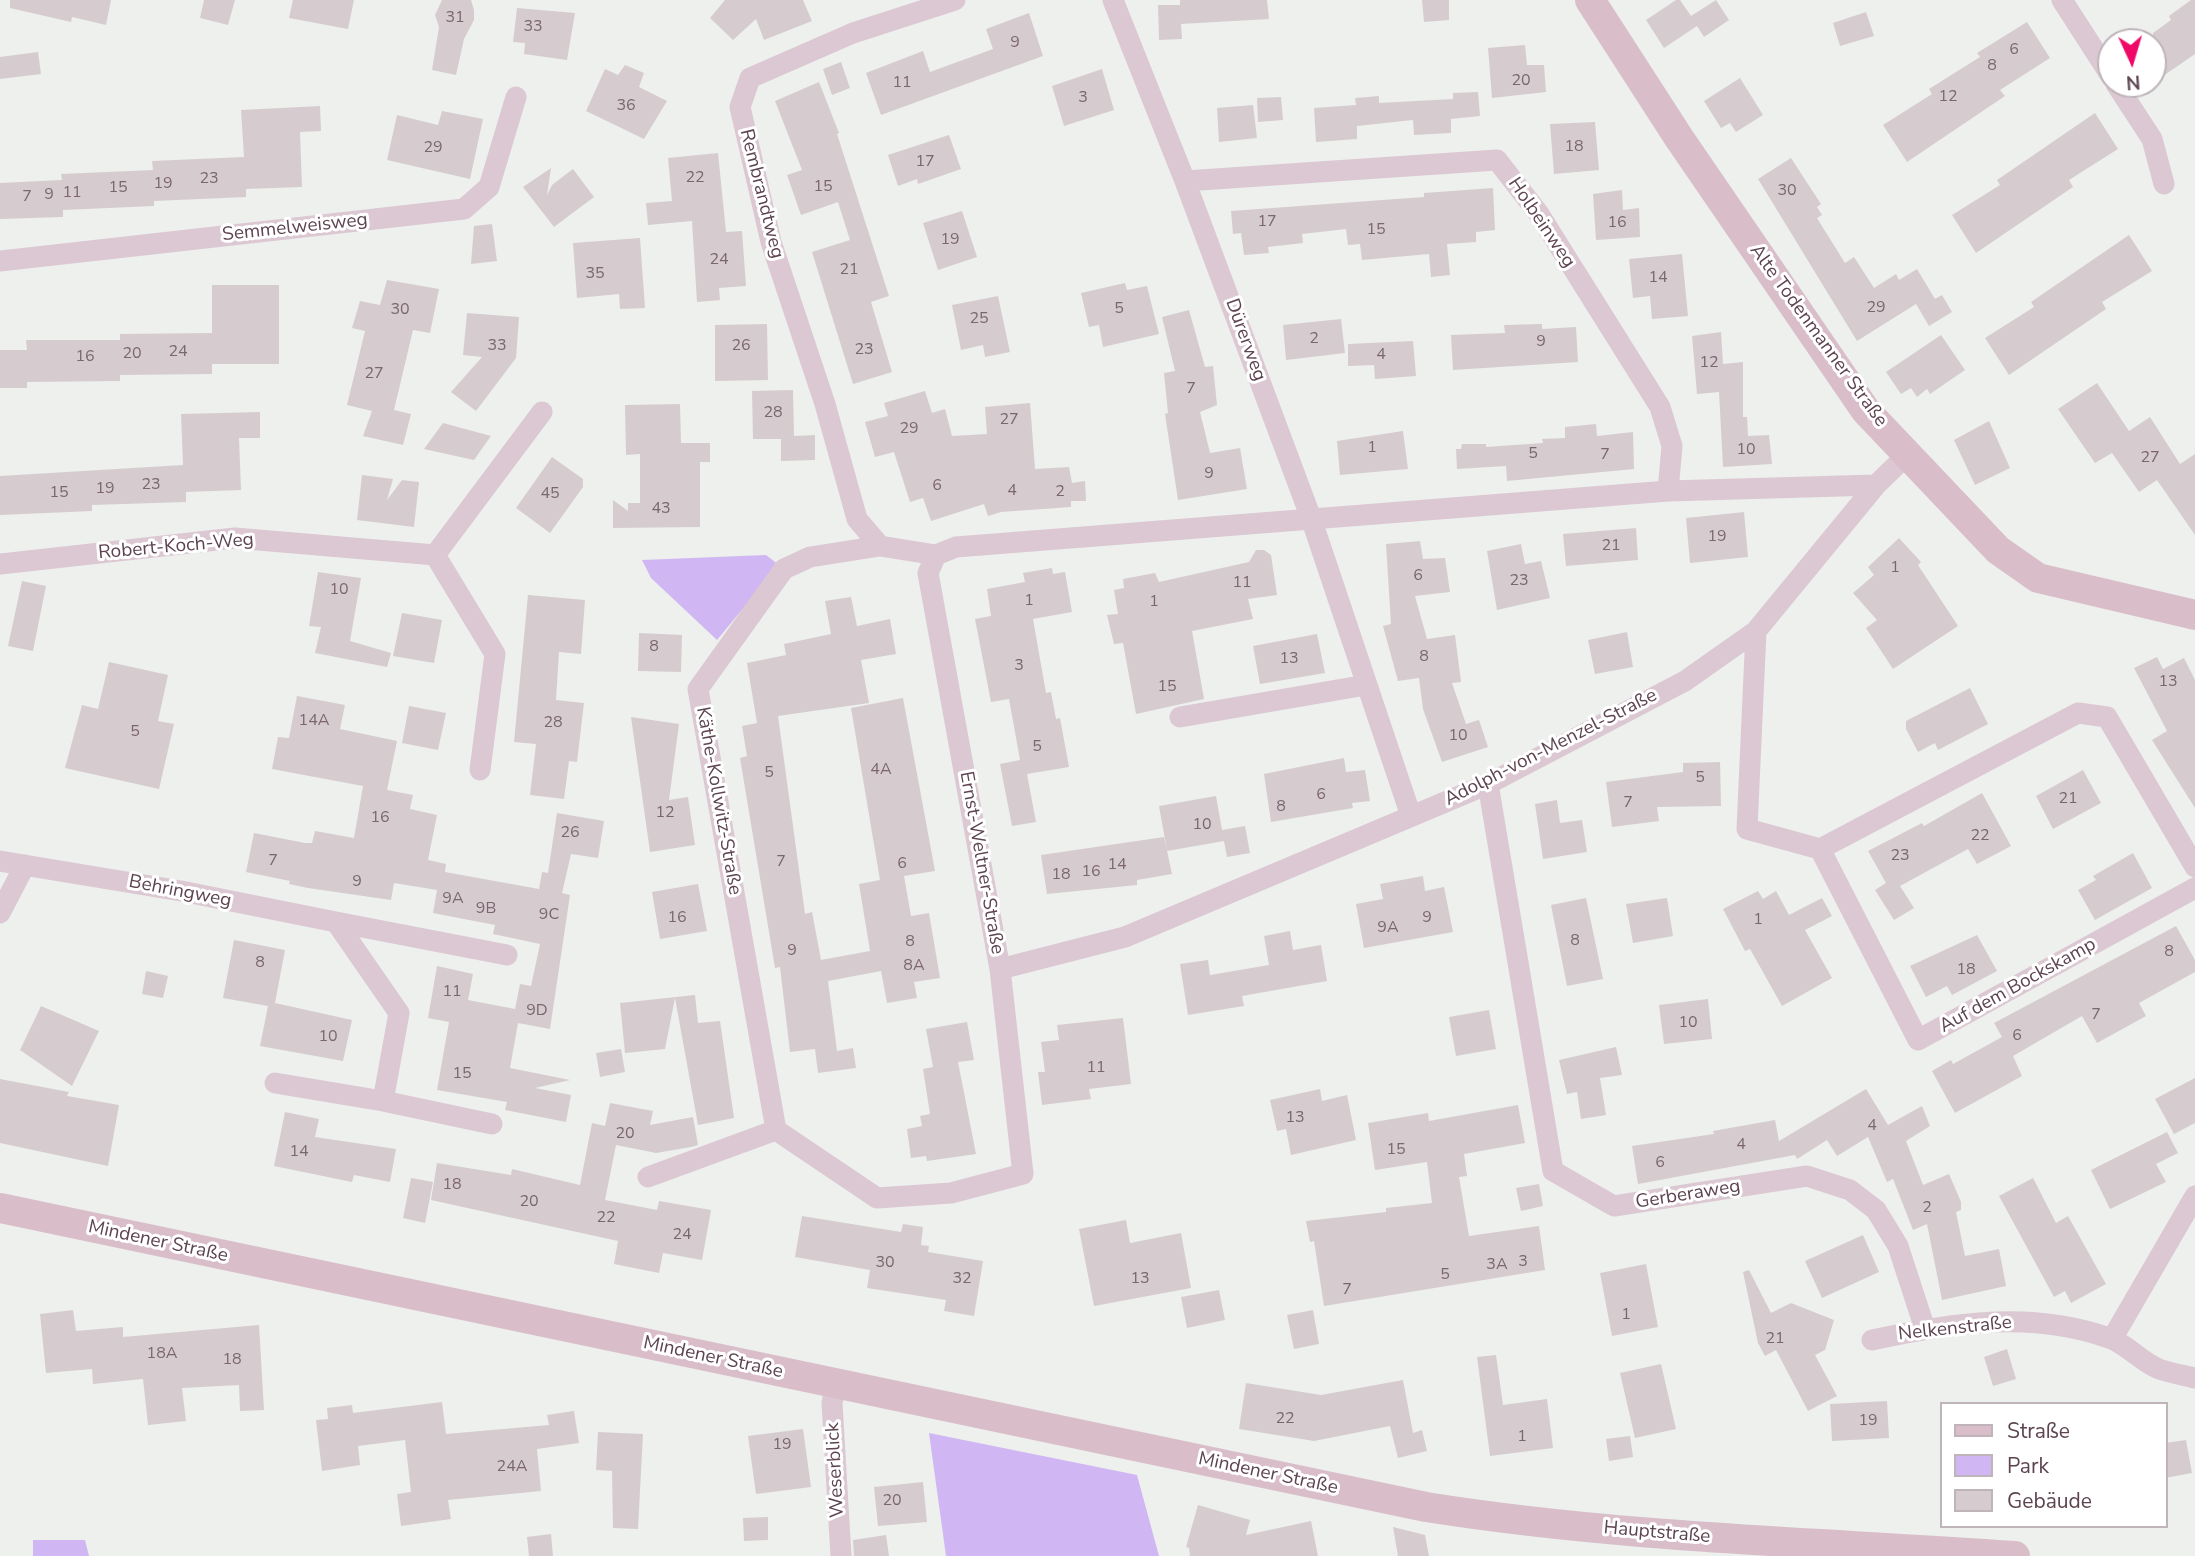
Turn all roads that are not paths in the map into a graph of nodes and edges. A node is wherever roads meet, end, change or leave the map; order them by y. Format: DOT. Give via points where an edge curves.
graph roads {
  1 [pos="955,0"];
  2 [pos="1113,0"];
  3 [pos="1590,0"];
  4 [pos="2062,0"];
  5 [pos="2097,54"];
  6 [pos="516,97"];
  7 [pos="2125,98"];
  8 [pos="1185,181"];
  9 [pos="2164,184"];
  10 [pos="0,261"];
  11 [pos="542,412"];
  12 [pos="1907,455"];
  13 [pos="1876,485"];
  14 [pos="1668,491"];
  15 [pos="1311,518"];
  16 [pos="858,519"];
  17 [pos="880,546"];
  18 [pos="841,552"];
  19 [pos="435,555"];
  20 [pos="936,555"];
  21 [pos="0,564"];
  22 [pos="2195,615"];
  23 [pos="1756,631"];
  24 [pos="1366,685"];
  25 [pos="1180,717"];
  26 [pos="480,770"];
  27 [pos="1488,784"];
  28 [pos="1411,816"];
  29 [pos="1820,849"];
  30 [pos="0,861"];
  31 [pos="25,865"];
  32 [pos="2195,867"];
  33 [pos="2195,888"];
  34 [pos="0,913"];
  35 [pos="335,922"];
  36 [pos="507,955"];
  37 [pos="1000,969"];
  38 [pos="275,1083"];
  39 [pos="383,1101"];
  40 [pos="492,1124"];
  41 [pos="776,1130"];
  42 [pos="648,1177"];
  43 [pos="2195,1196"];
  44 [pos="0,1208"];
  45 [pos="1925,1329"];
  46 [pos="2112,1339"];
  47 [pos="1872,1340"];
  48 [pos="2195,1378"];
  49 [pos="836,1384"];
  50 [pos="1426,1507"];
  51 [pos="841,1556"];
  52 [pos="2015,1556"];
  1 -- 16 [label="street, Rembrandtweg" via="853,33 750,78 740,107 771,242"];
  2 -- 8 [label="street, Dürerweg"];
  3 -- 12 [label="main road, Alte Todenmanner Straße" via="1866,411"];
  4 -- 5 [label="street"];
  6 -- 10 [label="street, Semmelweisweg" via="489,187 464,209"];
  7 -- 9 [label="street" via="2152,139"];
  8 -- 14 [label="street, Holbeinweg" via="1497,160 1539,214 1660,407 1672,446"];
  8 -- 15 [label="street, Dürerweg"];
  11 -- 19 [label="street"];
  12 -- 13 [label="street, Adolph-von-Menzel-Straße"];
  12 -- 22 [label="main road, Alte Todenmanner Straße" via="1998,550 2038,578"];
  13 -- 14 [label="street"];
  13 -- 23 [label="street, Adolph-von-Menzel-Straße"];
  14 -- 15 [label="street"];
  15 -- 20 [label="street, Käthe-Kollwitz-Straße" via="956,547"];
  15 -- 24 [label="street, Dürerweg"];
  16 -- 17 [label="street, Rembrandtweg"];
  16 -- 18 [label="street"];
  17 -- 18 [label="street, Käthe-Kollwitz-Straße"];
  17 -- 20 [label="street, Käthe-Kollwitz-Straße"];
  18 -- 41 [label="street, Käthe-Kollwitz-Straße" via="810,557 784,569 698,688"];
  19 -- 21 [label="street, Robert-Koch-Weg" via="235,538"];
  19 -- 26 [label="street" via="495,654"];
  20 -- 37 [label="street, Ernst-Weltner-Straße" via="928,573"];
  23 -- 27 [label="street, Adolph-von-Menzel-Straße" via="1685,681"];
  23 -- 29 [label="street" via="1746,830"];
  24 -- 25 [label="street"];
  24 -- 28 [label="street, Dürerweg"];
  27 -- 28 [label="street, Adolph-von-Menzel-Straße"];
  27 -- 45 [label="street, Gerberaweg" via="1553,1171 1614,1206 1807,1176 1850,1191 1875,1210 1898,1246"];
  28 -- 37 [label="street, Adolph-von-Menzel-Straße" via="1125,937"];
  29 -- 32 [label="street" via="2078,713 2107,717"];
  29 -- 33 [label="street, Auf dem Bockskamp" via="1918,1041"];
  30 -- 31 [label="street, Behringweg"];
  31 -- 34 [label="street"];
  31 -- 35 [label="street, Behringweg"];
  35 -- 36 [label="street, Behringweg"];
  35 -- 39 [label="street" via="400,1013"];
  37 -- 41 [label="street, Ernst-Weltner-Straße" via="1023,1174 951,1194 877,1198"];
  38 -- 39 [label="street"];
  39 -- 40 [label="street"];
  41 -- 42 [label="street"];
  43 -- 46 [label="street"];
  44 -- 49 [label="main road, Mindener Straße"];
  45 -- 46 [label="street, Nelkenstraße" via="2002,1320 2067,1326"];
  45 -- 47 [label="street, Nelkenstraße"];
  46 -- 48 [label="street, Nelkenstraße" via="2158,1368"];
  49 -- 50 [label="main road, Mindener Straße"];
  49 -- 51 [label="street, Weserblick" via="832,1404"];
  50 -- 52 [label="main road, Hauptstraße" via="1544,1523 1735,1539"];
}
